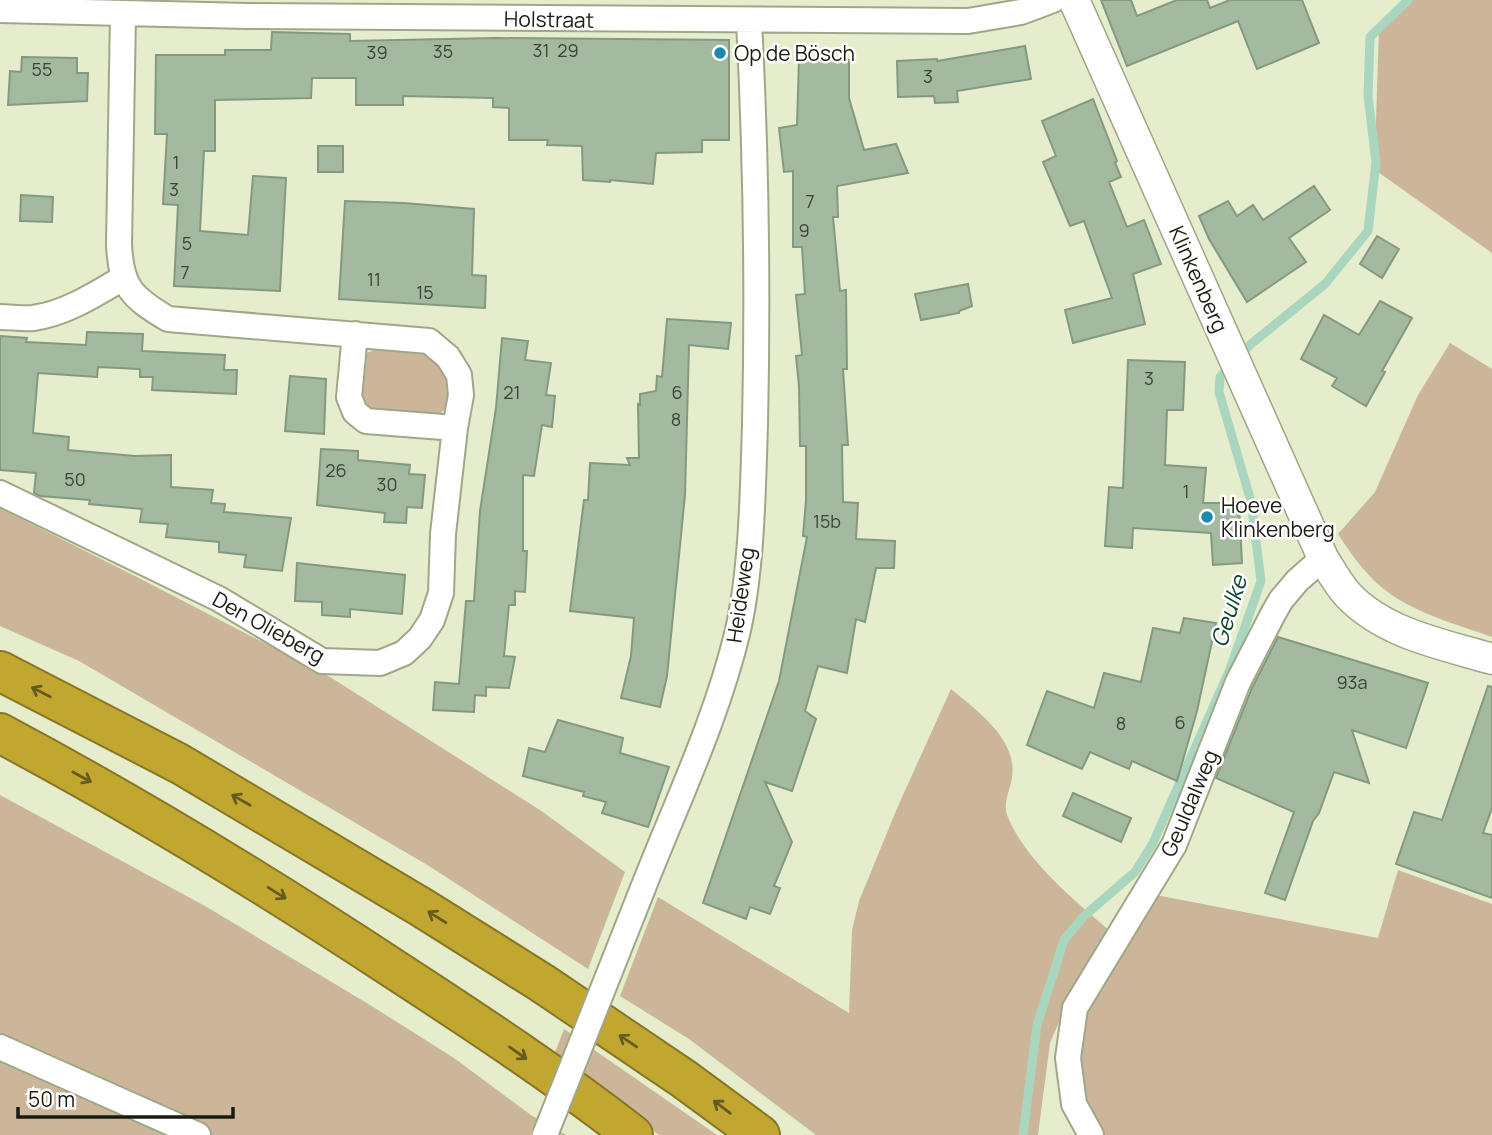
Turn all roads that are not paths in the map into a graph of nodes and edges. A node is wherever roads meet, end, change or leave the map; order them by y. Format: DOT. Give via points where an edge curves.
graph roads {
  1 [pos="1053,0"];
  2 [pos="1074,0"];
  3 [pos="247,8"];
  4 [pos="0,10"];
  5 [pos="123,14"];
  6 [pos="749,21"];
  7 [pos="123,278"];
  8 [pos="0,317"];
  9 [pos="355,334"];
  10 [pos="455,428"];
  11 [pos="0,493"];
  12 [pos="1323,558"];
  13 [pos="1492,659"];
  14 [pos="0,671"];
  15 [pos="0,733"];
  16 [pos="0,1047"];
  17 [pos="198,1135"];
  18 [pos="545,1135"];
  19 [pos="633,1135"];
  20 [pos="760,1135"];
  21 [pos="1091,1135"];
  1 -- 6 [label="street, Holstraat" via="1021,12 968,21"];
  2 -- 12 [label="street, Klinkenberg"];
  3 -- 5 [label="street, Holstraat"];
  3 -- 6 [label="street, Holstraat"];
  4 -- 5 [label="street, Holstraat"];
  5 -- 7 [label="street" via="119,244"];
  6 -- 18 [label="street, Heideweg, bridge" via="756,364 754,451 739,626 722,687"];
  7 -- 8 [label="street" via="51,314"];
  7 -- 9 [label="street, Den Olieberg" via="145,306 168,319"];
  9 -- 10 [label="street, Den Olieberg" via="429,341 448,357 458,375 461,395"];
  9 -- 10 [label="street" via="349,397 355,412 366,421"];
  10 -- 11 [label="street, Den Olieberg" via="440,593 432,620 404,653 380,663 322,660 219,599"];
  12 -- 13 [label="street, Klinkenberg" via="1346,593 1386,624"];
  12 -- 21 [label="street, Geuldalweg" via="1277,607 1238,682 1174,845 1075,1009 1068,1058 1074,1104"];
  20 -- 14 [label="highway, one-way" via="542,983 421,907 180,764"];
  15 -- 19 [label="highway, one-way" via="134,806 293,902 462,1013"];
  16 -- 17 [label="street"];
}
